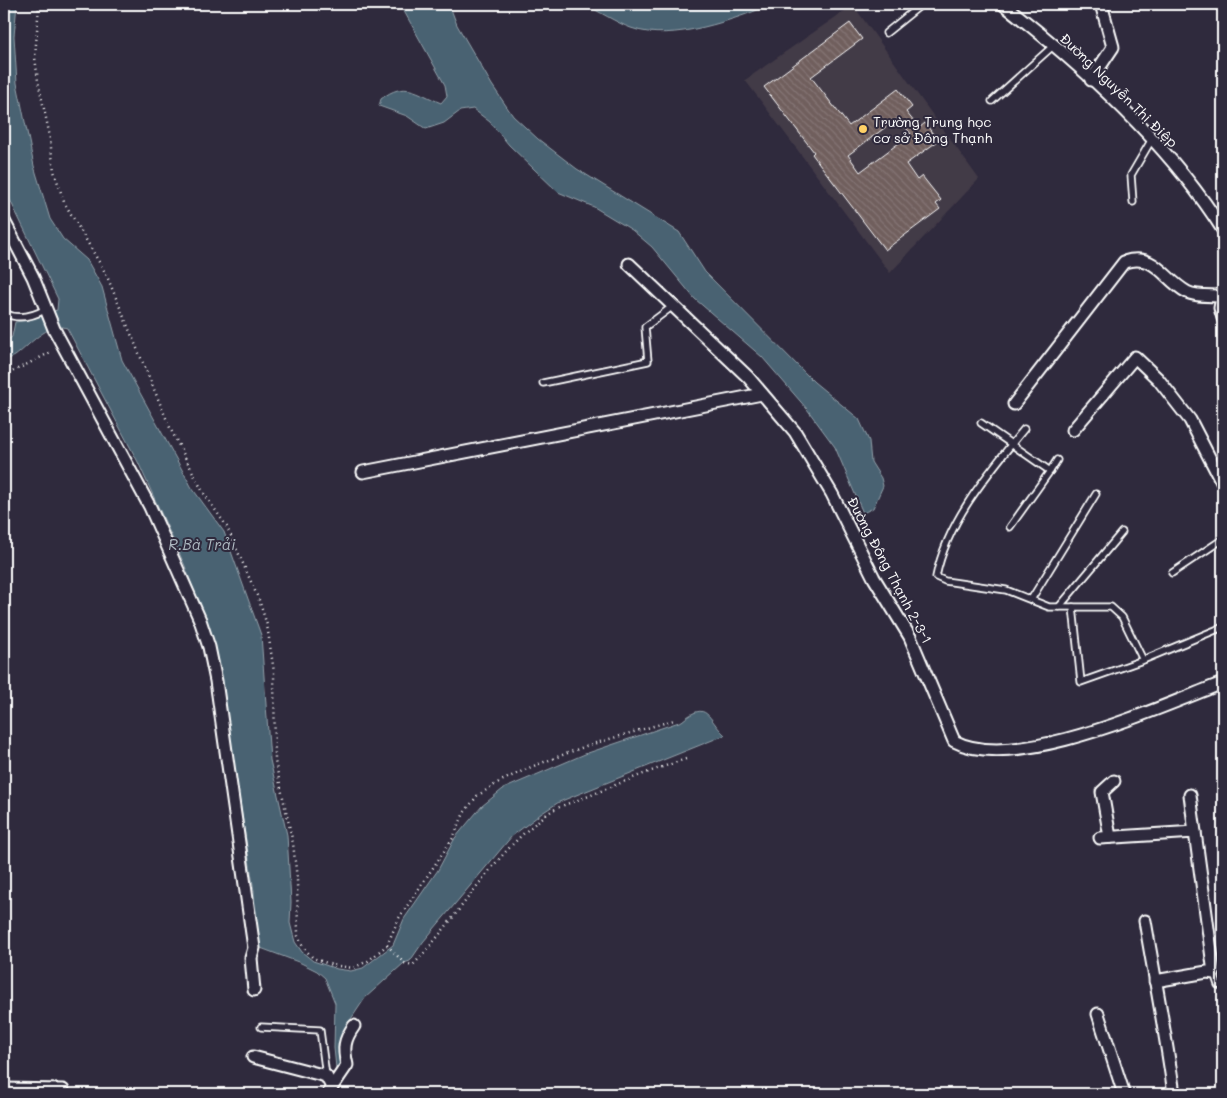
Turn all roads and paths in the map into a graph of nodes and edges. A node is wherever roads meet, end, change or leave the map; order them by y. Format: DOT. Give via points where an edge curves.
graph roads {
  1 [pos="39,4"];
  2 [pos="922,4"];
  3 [pos="1002,4"];
  4 [pos="1101,4"];
  5 [pos="886,33"];
  6 [pos="1053,46"];
  7 [pos="1091,80"];
  8 [pos="992,101"];
  9 [pos="1152,139"];
  10 [pos="1133,202"];
  11 [pos="4,222"];
  12 [pos="1223,230"];
  13 [pos="629,264"];
  14 [pos="1223,295"];
  15 [pos="673,306"];
  16 [pos="46,310"];
  17 [pos="4,313"];
  18 [pos="1223,318"];
  19 [pos="63,346"];
  20 [pos="4,376"];
  21 [pos="543,383"];
  22 [pos="762,394"];
  23 [pos="1014,404"];
  24 [pos="981,423"];
  25 [pos="1024,428"];
  26 [pos="1073,430"];
  27 [pos="1012,444"];
  28 [pos="1057,460"];
  29 [pos="1050,471"];
  30 [pos="363,472"];
  31 [pos="1223,484"];
  32 [pos="1096,494"];
  33 [pos="1010,527"];
  34 [pos="1122,532"];
  35 [pos="1223,539"];
  36 [pos="1172,573"];
  37 [pos="1032,598"];
  38 [pos="1059,607"];
  39 [pos="1073,607"];
  40 [pos="1223,626"];
  41 [pos="1143,660"];
  42 [pos="1223,683"];
  43 [pos="674,720"];
  44 [pos="689,758"];
  45 [pos="1114,781"];
  46 [pos="1190,795"];
  47 [pos="1195,832"];
  48 [pos="1145,921"];
  49 [pos="387,945"];
  50 [pos="1214,973"];
  51 [pos="1155,980"];
  52 [pos="1223,986"];
  53 [pos="254,990"];
  54 [pos="1098,1014"];
  55 [pos="354,1026"];
  56 [pos="260,1027"];
  57 [pos="253,1057"];
  58 [pos="329,1086"];
  59 [pos="4,1089"];
  60 [pos="62,1094"];
  61 [pos="1124,1094"];
  62 [pos="1173,1094"];
  1 -- 49 [label="path" via="35,57 38,81 54,170 64,202 106,274 171,430 203,492 227,527 260,600 267,625 274,672 275,760 294,843 298,936 312,958 353,968 368,961"];
  2 -- 5 [label="lane"];
  3 -- 6 [label="street, Đường Nguyễn Thị Điệp"];
  4 -- 7 [label="street" via="1113,46"];
  6 -- 7 [label="street, Đường Nguyễn Thị Điệp"];
  6 -- 8 [label="lane"];
  7 -- 9 [label="street, Đường Nguyễn Thị Điệp"];
  9 -- 10 [label="lane" via="1131,175"];
  9 -- 12 [label="street, Đường Nguyễn Thị Điệp"];
  11 -- 16 [label="street"];
  13 -- 15 [label="street, Đường Đông Thạnh 2-3-1"];
  14 -- 18 [label="street" via="1220,308"];
  14 -- 23 [label="street" via="1188,293 1153,264 1136,258 1124,262"];
  15 -- 21 [label="lane" via="646,327 648,361"];
  15 -- 22 [label="street, Đường Đông Thạnh 2-3-1"];
  16 -- 17 [label="lane" via="25,317"];
  16 -- 19 [label="street"];
  19 -- 20 [label="path"];
  19 -- 53 [label="street" via="150,506 209,647 224,729 254,948 251,958"];
  22 -- 30 [label="street"];
  22 -- 42 [label="street, Đường Đông Thạnh 2-3-1" via="795,432 832,494 874,578 910,637 954,741 968,748 1003,750 1051,744 1098,730"];
  24 -- 27 [label="lane"];
  25 -- 27 [label="lane"];
  26 -- 31 [label="street" via="1136,357 1190,420"];
  27 -- 29 [label="lane"];
  27 -- 37 [label="lane" via="951,532 942,550 936,577"];
  28 -- 29 [label="lane"];
  29 -- 33 [label="lane"];
  32 -- 37 [label="lane"];
  34 -- 38 [label="lane"];
  35 -- 36 [label="lane"];
  37 -- 38 [label="lane" via="1049,607"];
  38 -- 39 [label="lane"];
  39 -- 41 [label="lane" via="1111,607 1122,617"];
  39 -- 41 [label="lane" via="1081,682"];
  40 -- 41 [label="lane"];
  43 -- 49 [label="path" via="586,746 531,767 477,796 399,918"];
  44 -- 49 [label="path" via="552,811 527,831 490,870 431,946 412,965 404,963"];
  45 -- 47 [label="street" via="1102,792 1105,838"];
  46 -- 47 [label="street"];
  47 -- 50 [label="street"];
  48 -- 51 [label="street"];
  50 -- 51 [label="street"];
  50 -- 52 [label="lane" via="1218,985"];
  51 -- 62 [label="street" via="1170,1056"];
  54 -- 61 [label="street"];
  55 -- 58 [label="street" via="343,1045 347,1065"];
  56 -- 58 [label="lane" via="320,1030"];
  57 -- 58 [label="street"];
  59 -- 60 [label="street" via="63,1090"];
}
